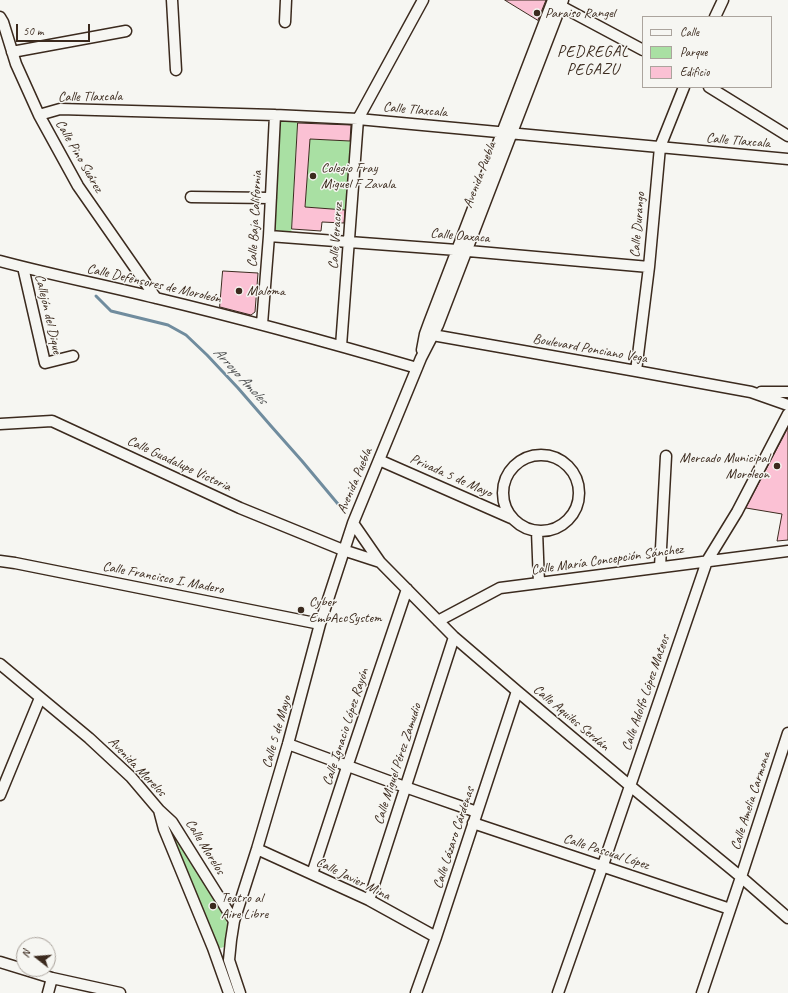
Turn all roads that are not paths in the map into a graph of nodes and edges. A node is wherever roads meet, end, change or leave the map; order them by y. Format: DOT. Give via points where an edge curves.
graph roads {
  1 [pos="172,0"];
  2 [pos="286,0"];
  3 [pos="423,0"];
  4 [pos="723,0"];
  5 [pos="556,1"];
  6 [pos="0,16"];
  7 [pos="715,16"];
  8 [pos="285,22"];
  9 [pos="126,31"];
  10 [pos="642,49"];
  11 [pos="12,52"];
  12 [pos="176,70"];
  13 [pos="684,88"];
  14 [pos="711,88"];
  15 [pos="275,114"];
  16 [pos="39,115"];
  17 [pos="358,119"];
  18 [pos="507,133"];
  19 [pos="788,136"];
  20 [pos="660,147"];
  21 [pos="788,159"];
  22 [pos="191,197"];
  23 [pos="271,198"];
  24 [pos="269,236"];
  25 [pos="349,242"];
  26 [pos="462,250"];
  27 [pos="0,261"];
  28 [pos="648,266"];
  29 [pos="23,267"];
  30 [pos="156,298"];
  31 [pos="262,324"];
  32 [pos="429,335"];
  33 [pos="341,346"];
  34 [pos="73,356"];
  35 [pos="417,368"];
  36 [pos="636,371"];
  37 [pos="750,392"];
  38 [pos="788,392"];
  39 [pos="788,404"];
  40 [pos="788,414"];
  41 [pos="0,424"];
  42 [pos="666,456"];
  43 [pos="379,460"];
  44 [pos="512,518"];
  45 [pos="353,523"];
  46 [pos="537,531"];
  47 [pos="344,550"];
  48 [pos="788,551"];
  49 [pos="0,561"];
  50 [pos="706,561"];
  51 [pos="380,562"];
  52 [pos="660,567"];
  53 [pos="539,583"];
  54 [pos="406,589"];
  55 [pos="438,621"];
  56 [pos="320,624"];
  57 [pos="454,637"];
  58 [pos="0,664"];
  59 [pos="517,691"];
  60 [pos="40,698"];
  61 [pos="788,733"];
  62 [pos="288,744"];
  63 [pos="347,766"];
  64 [pos="4,776"];
  65 [pos="629,785"];
  66 [pos="405,787"];
  67 [pos="0,796"];
  68 [pos="159,810"];
  69 [pos="477,812"];
  70 [pos="473,823"];
  71 [pos="257,849"];
  72 [pos="603,865"];
  73 [pos="312,874"];
  74 [pos="741,877"];
  75 [pos="369,900"];
  76 [pos="730,909"];
  77 [pos="788,918"];
  78 [pos="234,921"];
  79 [pos="436,937"];
  80 [pos="230,940"];
  81 [pos="213,948"];
  82 [pos="0,962"];
  83 [pos="52,978"];
  84 [pos="48,993"];
  85 [pos="120,993"];
  86 [pos="229,993"];
  87 [pos="240,993"];
  88 [pos="416,993"];
  89 [pos="558,993"];
  90 [pos="702,993"];
  1 -- 12 [label="street"];
  2 -- 8 [label="street"];
  3 -- 17 [label="street, Calle Veracruz"];
  4 -- 7 [label="street"];
  5 -- 10 [label="street"];
  5 -- 18 [label="street, Avenida Puebla"];
  6 -- 11 [label="street, Calle Pino Suárez"];
  9 -- 11 [label="street"];
  11 -- 16 [label="street, Calle Pino Suárez"];
  13 -- 20 [label="street, Calle Durango"];
  14 -- 19 [label="street"];
  15 -- 16 [label="street, Calle Tlaxcala" via="60,109"];
  15 -- 17 [label="street, Calle Tlaxcala"];
  15 -- 23 [label="street, Calle Baja California"];
  16 -- 30 [label="street, Calle Pino Suárez" via="78,186"];
  17 -- 18 [label="street, Calle Tlaxcala"];
  17 -- 25 [label="street, Calle Veracruz"];
  18 -- 20 [label="street, Calle Tlaxcala"];
  18 -- 26 [label="street, Avenida Puebla"];
  20 -- 21 [label="street, Calle Tlaxcala"];
  20 -- 28 [label="street, Calle Durango"];
  22 -- 23 [label="street"];
  23 -- 24 [label="street, Calle Baja California"];
  24 -- 25 [label="street, Calle Oaxaca"];
  24 -- 31 [label="street, Calle Baja California"];
  25 -- 26 [label="street, Calle Oaxaca"];
  25 -- 33 [label="street, Calle Veracruz"];
  26 -- 28 [label="street, Calle Oaxaca"];
  26 -- 32 [label="street, Avenida Puebla"];
  27 -- 29 [label="street, Calle Defensores de Moroleón"];
  28 -- 36 [label="street, Calle Durango"];
  29 -- 30 [label="street, Calle Defensores de Moroleón"];
  29 -- 34 [label="street, Callejón del Dique" via="44,363"];
  30 -- 31 [label="street, Calle Defensores de Moroleón"];
  31 -- 33 [label="street, Calle Defensores de Moroleón"];
  32 -- 35 [label="street, Avenida Puebla"];
  32 -- 36 [label="street, Boulevard Ponciano Vega"];
  33 -- 35 [label="street, Calle Defensores de Moroleón"];
  35 -- 43 [label="street, Avenida Puebla"];
  36 -- 37 [label="street, Boulevard Ponciano Vega"];
  37 -- 38 [label="street, Boulevard Ponciano Vega"];
  37 -- 39 [label="street, Boulevard Ponciano Vega"];
  40 -- 50 [label="street, Calle Adolfo López Mateos" via="737,512"];
  41 -- 47 [label="street, Calle Guadalupe Victoria" via="52,421 240,508"];
  42 -- 52 [label="street"];
  43 -- 44 [label="street, Privada 5 de Mayo"];
  43 -- 45 [label="street, Avenida Puebla"];
  44 -- 46 [label="street, Privada 5 de Mayo" via="522,526"];
  44 -- 46 [label="street, Privada 5 de Mayo" via="505,508 502,497 502,486 508,472 522,460 534,456 546,456 557,460 568,467 575,476 579,489 579,503 574,515 566,523 550,531"];
  45 -- 47 [label="street, Avenida Puebla"];
  45 -- 51 [label="street, Calle Aquiles Serdán"];
  46 -- 53 [label="street"];
  47 -- 51 [label="street, Calle Aquiles Serdán"];
  47 -- 56 [label="street, Calle 5 de Mayo"];
  48 -- 50 [label="street, Calle María Concepción Sánchez"];
  49 -- 56 [label="street, Calle Francisco I. Madero"];
  50 -- 52 [label="street, Calle María Concepción Sánchez"];
  50 -- 65 [label="street, Calle Adolfo López Mateos"];
  51 -- 54 [label="street, Calle Aquiles Serdán"];
  52 -- 53 [label="street, Calle María Concepción Sánchez"];
  53 -- 55 [label="street, Calle María Concepción Sánchez" via="500,588"];
  54 -- 55 [label="street, Calle Aquiles Serdán"];
  54 -- 63 [label="street, Calle Ignacio López Rayón"];
  55 -- 57 [label="street, Calle Aquiles Serdán"];
  56 -- 62 [label="street, Calle 5 de Mayo"];
  57 -- 59 [label="street, Calle Aquiles Serdán"];
  57 -- 66 [label="street, Calle Miguel Pérez Zamudio"];
  58 -- 60 [label="street, Avenida Morelos"];
  59 -- 65 [label="street, Calle Aquiles Serdán"];
  59 -- 69 [label="street, Calle Lázaro Cárdenas"];
  60 -- 64 [label="street"];
  60 -- 68 [label="street, Avenida Morelos" via="131,777"];
  61 -- 74 [label="street, Calle Amelia Carmona"];
  62 -- 63 [label="street"];
  62 -- 71 [label="street, Calle 5 de Mayo"];
  63 -- 66 [label="street"];
  63 -- 73 [label="street, Calle Ignacio López Rayón"];
  64 -- 67 [label="street"];
  65 -- 72 [label="street, Calle Adolfo López Mateos"];
  65 -- 74 [label="street, Calle Aquiles Serdán"];
  66 -- 69 [label="street"];
  66 -- 75 [label="street, Calle Miguel Pérez Zamudio"];
  68 -- 78 [label="street, Calle Morelos" via="172,822"];
  68 -- 81 [label="street, Avenida Morelos" via="164,829"];
  69 -- 70 [label="street, Calle Lázaro Cárdenas"];
  70 -- 72 [label="street, Calle Pascual López"];
  70 -- 79 [label="street, Calle Lázaro Cárdenas"];
  71 -- 73 [label="street, Calle Javier Mina"];
  71 -- 78 [label="street, Calle 5 de Mayo"];
  72 -- 76 [label="street, Calle Pascual López"];
  72 -- 89 [label="street, Calle Adolfo López Mateos"];
  73 -- 75 [label="street, Calle Javier Mina"];
  74 -- 76 [label="street, Calle Amelia Carmona"];
  74 -- 77 [label="street, Calle Aquiles Serdán"];
  75 -- 79 [label="street, Calle Javier Mina"];
  76 -- 90 [label="street, Calle Amelia Carmona"];
  78 -- 80 [label="street"];
  79 -- 88 [label="street, Calle Lázaro Cárdenas"];
  80 -- 81 [label="street" via="227,947 220,950"];
  80 -- 87 [label="street" via="229,960"];
  81 -- 86 [label="street, Avenida Morelos"];
  82 -- 83 [label="street"];
  83 -- 84 [label="street"];
  83 -- 85 [label="street"];
}
